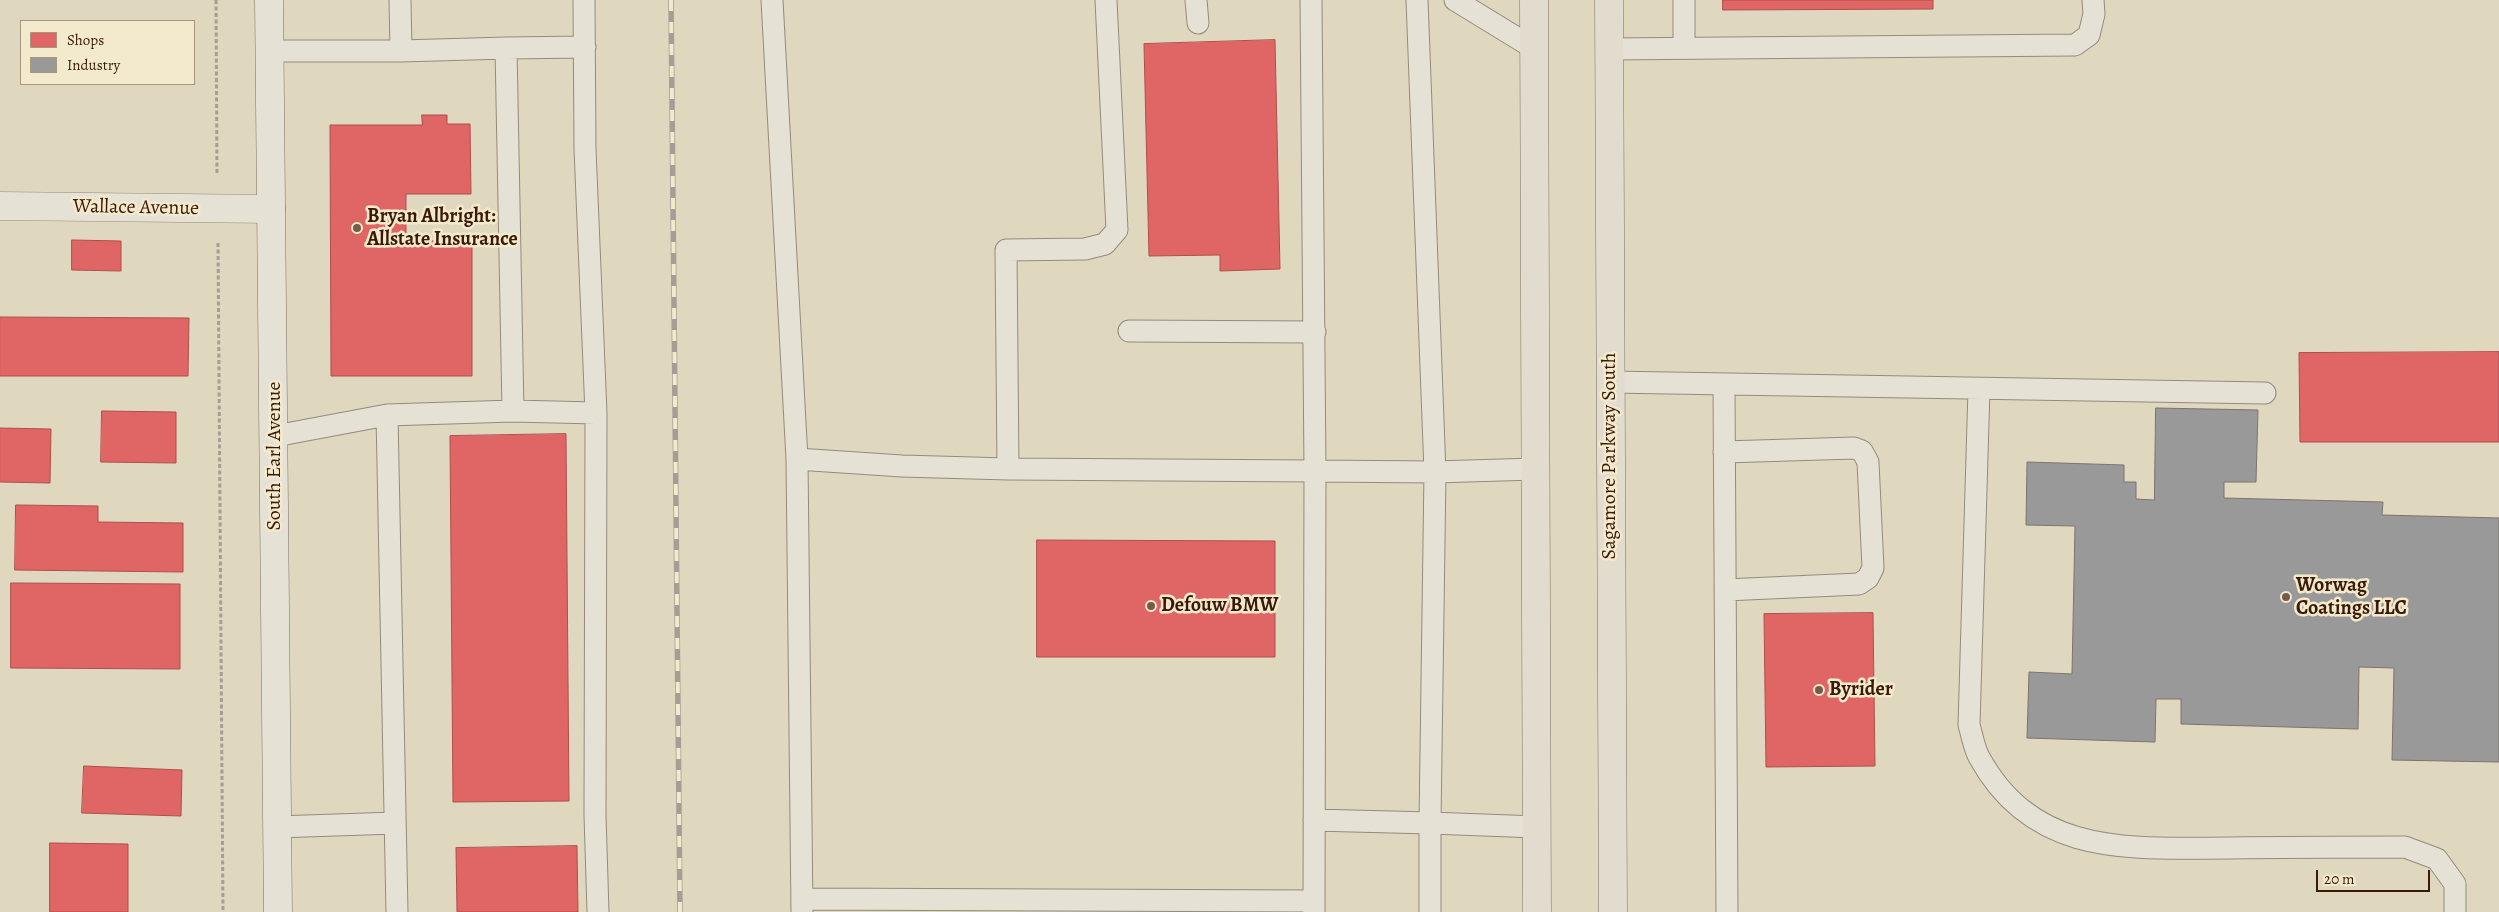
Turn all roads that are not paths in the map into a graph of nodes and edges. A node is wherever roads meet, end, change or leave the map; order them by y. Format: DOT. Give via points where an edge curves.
graph roads {
  1 [pos="269,0"];
  2 [pos="400,0"];
  3 [pos="584,0"];
  4 [pos="772,0"];
  5 [pos="1106,0"];
  6 [pos="1196,0"];
  7 [pos="1311,0"];
  8 [pos="1417,0"];
  9 [pos="1455,0"];
  10 [pos="1534,0"];
  11 [pos="1609,0"];
  12 [pos="1684,0"];
  13 [pos="2093,0"];
  14 [pos="1198,23"];
  15 [pos="585,47"];
  16 [pos="506,48"];
  17 [pos="1684,48"];
  18 [pos="1535,49"];
  19 [pos="1609,49"];
  20 [pos="270,51"];
  21 [pos="402,51"];
  22 [pos="0,206"];
  23 [pos="271,209"];
  24 [pos="1129,331"];
  25 [pos="1315,332"];
  26 [pos="1610,382"];
  27 [pos="1724,384"];
  28 [pos="1980,389"];
  29 [pos="2265,393"];
  30 [pos="513,411"];
  31 [pos="596,413"];
  32 [pos="387,416"];
  33 [pos="275,436"];
  34 [pos="1724,452"];
  35 [pos="797,459"];
  36 [pos="1008,469"];
  37 [pos="1535,469"];
  38 [pos="1315,471"];
  39 [pos="1435,472"];
  40 [pos="1725,590"];
  41 [pos="1314,820"];
  42 [pos="395,822"];
  43 [pos="1430,823"];
  44 [pos="276,827"];
  45 [pos="1537,827"];
  46 [pos="802,906"];
  47 [pos="989,906"];
  48 [pos="1314,907"];
  49 [pos="278,912"];
  50 [pos="397,912"];
  51 [pos="598,912"];
  52 [pos="1430,912"];
  53 [pos="1537,912"];
  54 [pos="1613,912"];
  55 [pos="1727,912"];
  56 [pos="2455,912"];
  1 -- 20 [label="street, South Earl Avenue"];
  2 -- 21 [label="lane"];
  3 -- 15 [label="lane"];
  4 -- 35 [label="lane"];
  5 -- 36 [label="lane" via="1117,230 1104,244 1085,249 1006,250"];
  6 -- 14 [label="lane"];
  7 -- 25 [label="lane"];
  8 -- 39 [label="lane"];
  9 -- 18 [label="lane"];
  10 -- 18 [label="main road"];
  11 -- 19 [label="main road, Sagamore Parkway South"];
  12 -- 17 [label="lane"];
  13 -- 17 [label="lane" via="2094,14 2089,35 2075,45"];
  15 -- 16 [label="lane"];
  15 -- 31 [label="lane" via="585,149"];
  16 -- 21 [label="lane"];
  16 -- 30 [label="lane"];
  17 -- 19 [label="lane"];
  18 -- 37 [label="main road"];
  19 -- 26 [label="main road, Sagamore Parkway South"];
  20 -- 21 [label="lane"];
  20 -- 23 [label="street, South Earl Avenue"];
  22 -- 23 [label="street, Wallace Avenue"];
  23 -- 33 [label="street, South Earl Avenue"];
  24 -- 25 [label="lane"];
  25 -- 38 [label="lane"];
  26 -- 27 [label="lane"];
  26 -- 54 [label="main road, Sagamore Parkway South"];
  27 -- 28 [label="lane"];
  27 -- 34 [label="lane"];
  28 -- 29 [label="lane"];
  28 -- 56 [label="lane" via="1969,724 1978,756 1997,785 2022,812 2066,836 2123,848 2405,847 2437,859 2455,884"];
  30 -- 31 [label="lane"];
  30 -- 32 [label="lane"];
  31 -- 51 [label="lane"];
  32 -- 33 [label="lane"];
  32 -- 42 [label="lane"];
  33 -- 44 [label="street, South Earl Avenue"];
  34 -- 40 [label="lane"];
  34 -- 40 [label="lane" via="1854,448 1862,451 1868,462 1873,568 1868,578 1859,584"];
  35 -- 36 [label="lane"];
  35 -- 46 [label="lane"];
  36 -- 38 [label="lane"];
  37 -- 39 [label="lane"];
  37 -- 45 [label="main road"];
  38 -- 39 [label="lane"];
  38 -- 41 [label="lane"];
  39 -- 43 [label="lane"];
  40 -- 55 [label="lane"];
  41 -- 43 [label="lane"];
  41 -- 48 [label="lane"];
  42 -- 44 [label="lane"];
  42 -- 50 [label="lane"];
  43 -- 45 [label="lane"];
  43 -- 52 [label="lane"];
  44 -- 49 [label="street, South Earl Avenue"];
  45 -- 53 [label="main road"];
  46 -- 47 [label="lane"];
  47 -- 48 [label="lane"];
}
